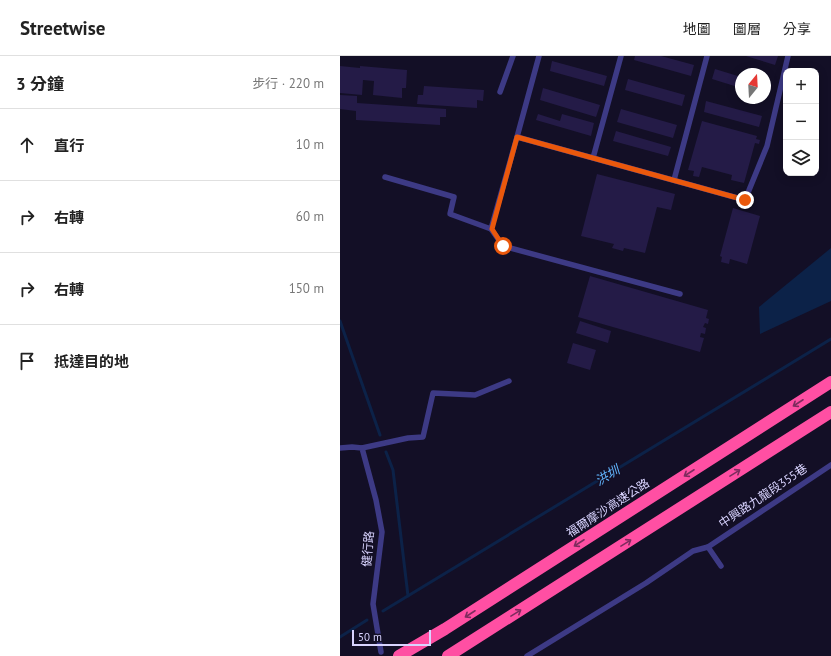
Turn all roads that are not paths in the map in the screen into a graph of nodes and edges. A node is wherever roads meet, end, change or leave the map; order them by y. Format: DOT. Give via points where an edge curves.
graph roads {
  1 [pos="513,56"];
  2 [pos="539,56"];
  3 [pos="621,56"];
  4 [pos="707,56"];
  5 [pos="788,56"];
  6 [pos="500,92"];
  7 [pos="517,137"];
  8 [pos="593,158"];
  9 [pos="385,177"];
  10 [pos="674,180"];
  11 [pos="492,229"];
  12 [pos="680,294"];
  13 [pos="509,381"];
  14 [pos="831,382"];
  15 [pos="831,412"];
  16 [pos="340,448"];
  17 [pos="362,448"];
  18 [pos="831,465"];
  19 [pos="708,547"];
  20 [pos="721,566"];
  21 [pos="381,652"];
  22 [pos="399,656"];
  23 [pos="448,656"];
  24 [pos="527,656"];
  1 -- 6 [label="lane"];
  2 -- 7 [label="lane"];
  3 -- 8 [label="lane"];
  4 -- 10 [label="lane"];
  5 -- 10 [label="lane" via="767,146 745,200"];
  7 -- 8 [label="lane"];
  7 -- 11 [label="lane"];
  8 -- 10 [label="lane"];
  9 -- 11 [label="lane" via="454,197 450,214"];
  11 -- 12 [label="lane" via="503,246"];
  13 -- 17 [label="lane" via="475,395 433,393 423,437"];
  14 -- 22 [label="highway, 福爾摩沙高速公路, one-way"];
  23 -- 15 [label="highway, one-way"];
  16 -- 17 [label="lane"];
  17 -- 21 [label="lane, 健行路" via="382,532 373,604"];
  18 -- 19 [label="lane, 中興路九龍段355巷"];
  19 -- 20 [label="lane"];
  19 -- 24 [label="lane, 中興路九龍段355巷" via="693,551"];
}
